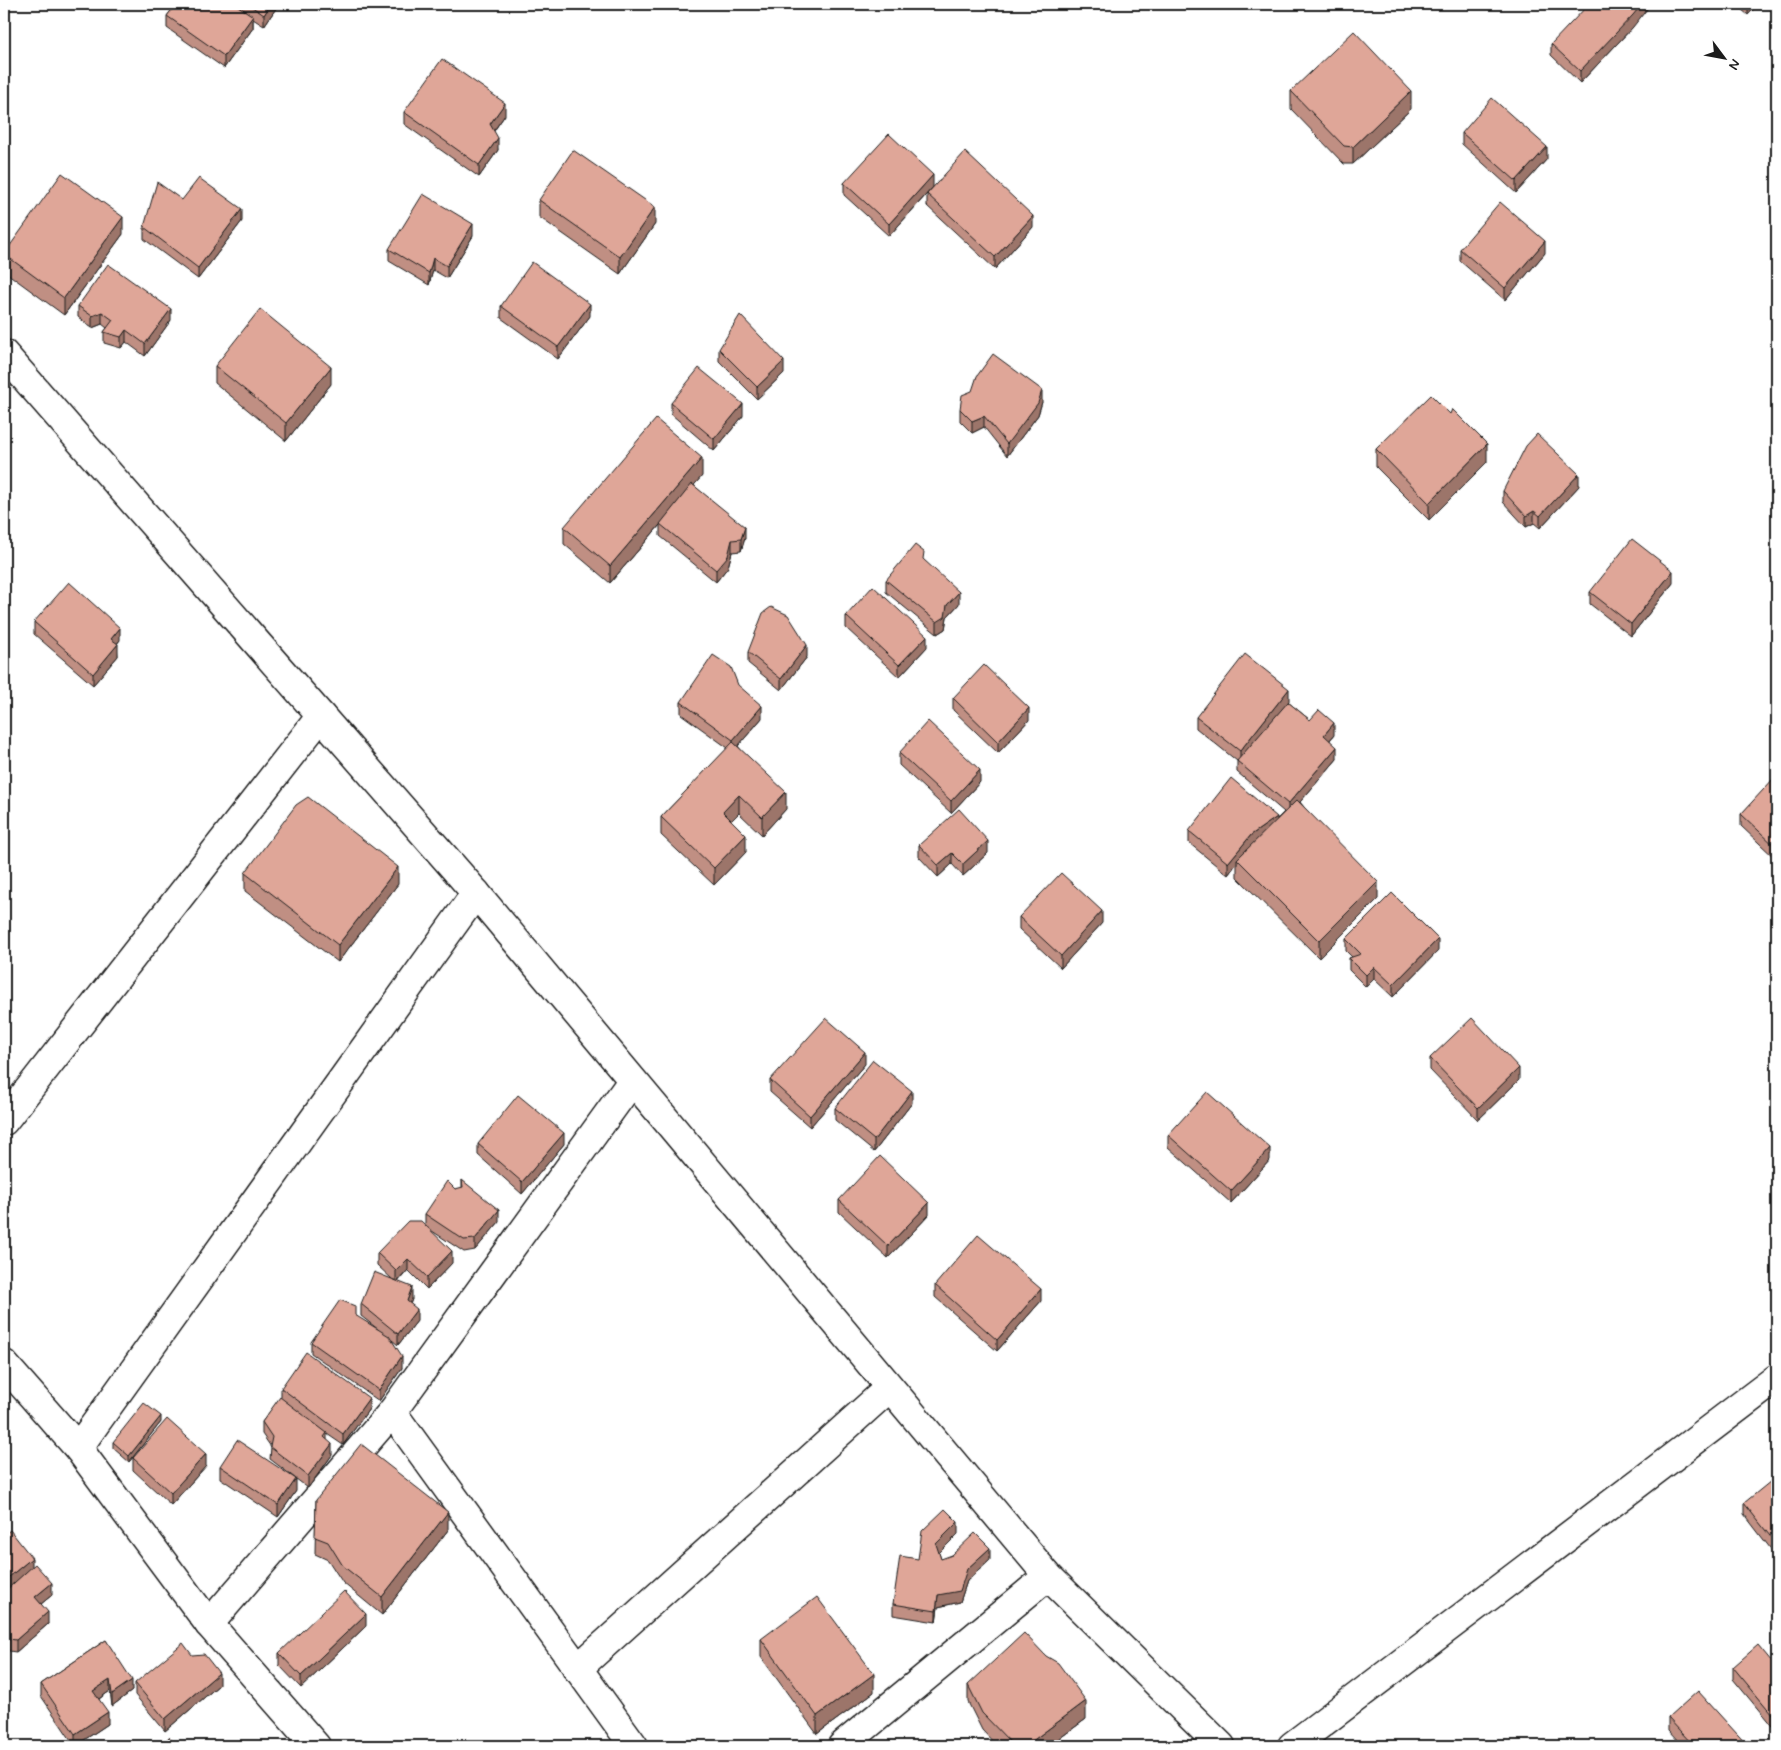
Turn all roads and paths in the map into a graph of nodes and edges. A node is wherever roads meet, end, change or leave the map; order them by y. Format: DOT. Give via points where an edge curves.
graph roads {
  1 [pos="4,354"];
  2 [pos="321,716"];
  3 [pos="476,893"];
  4 [pos="632,1081"];
  5 [pos="4,1121"];
  6 [pos="4,1364"];
  7 [pos="1777,1378"];
  8 [pos="890,1388"];
  9 [pos="392,1412"];
  10 [pos="78,1448"];
  11 [pos="1048,1576"];
  12 [pos="209,1624"];
  13 [pos="577,1669"];
  14 [pos="316,1746"];
  15 [pos="634,1746"];
  16 [pos="842,1746"];
  17 [pos="1221,1746"];
  18 [pos="1292,1746"];
  1 -- 2 [label="street"];
  2 -- 3 [label="street"];
  2 -- 5 [label="street"];
  3 -- 4 [label="street"];
  3 -- 10 [label="street"];
  4 -- 8 [label="street"];
  4 -- 9 [label="street"];
  6 -- 10 [label="street"];
  7 -- 18 [label="street"];
  8 -- 11 [label="street"];
  8 -- 13 [label="street"];
  9 -- 12 [label="street"];
  9 -- 13 [label="street"];
  10 -- 12 [label="street"];
  11 -- 16 [label="street"];
  11 -- 17 [label="street"];
  12 -- 14 [label="street"];
  13 -- 15 [label="street"];
}
